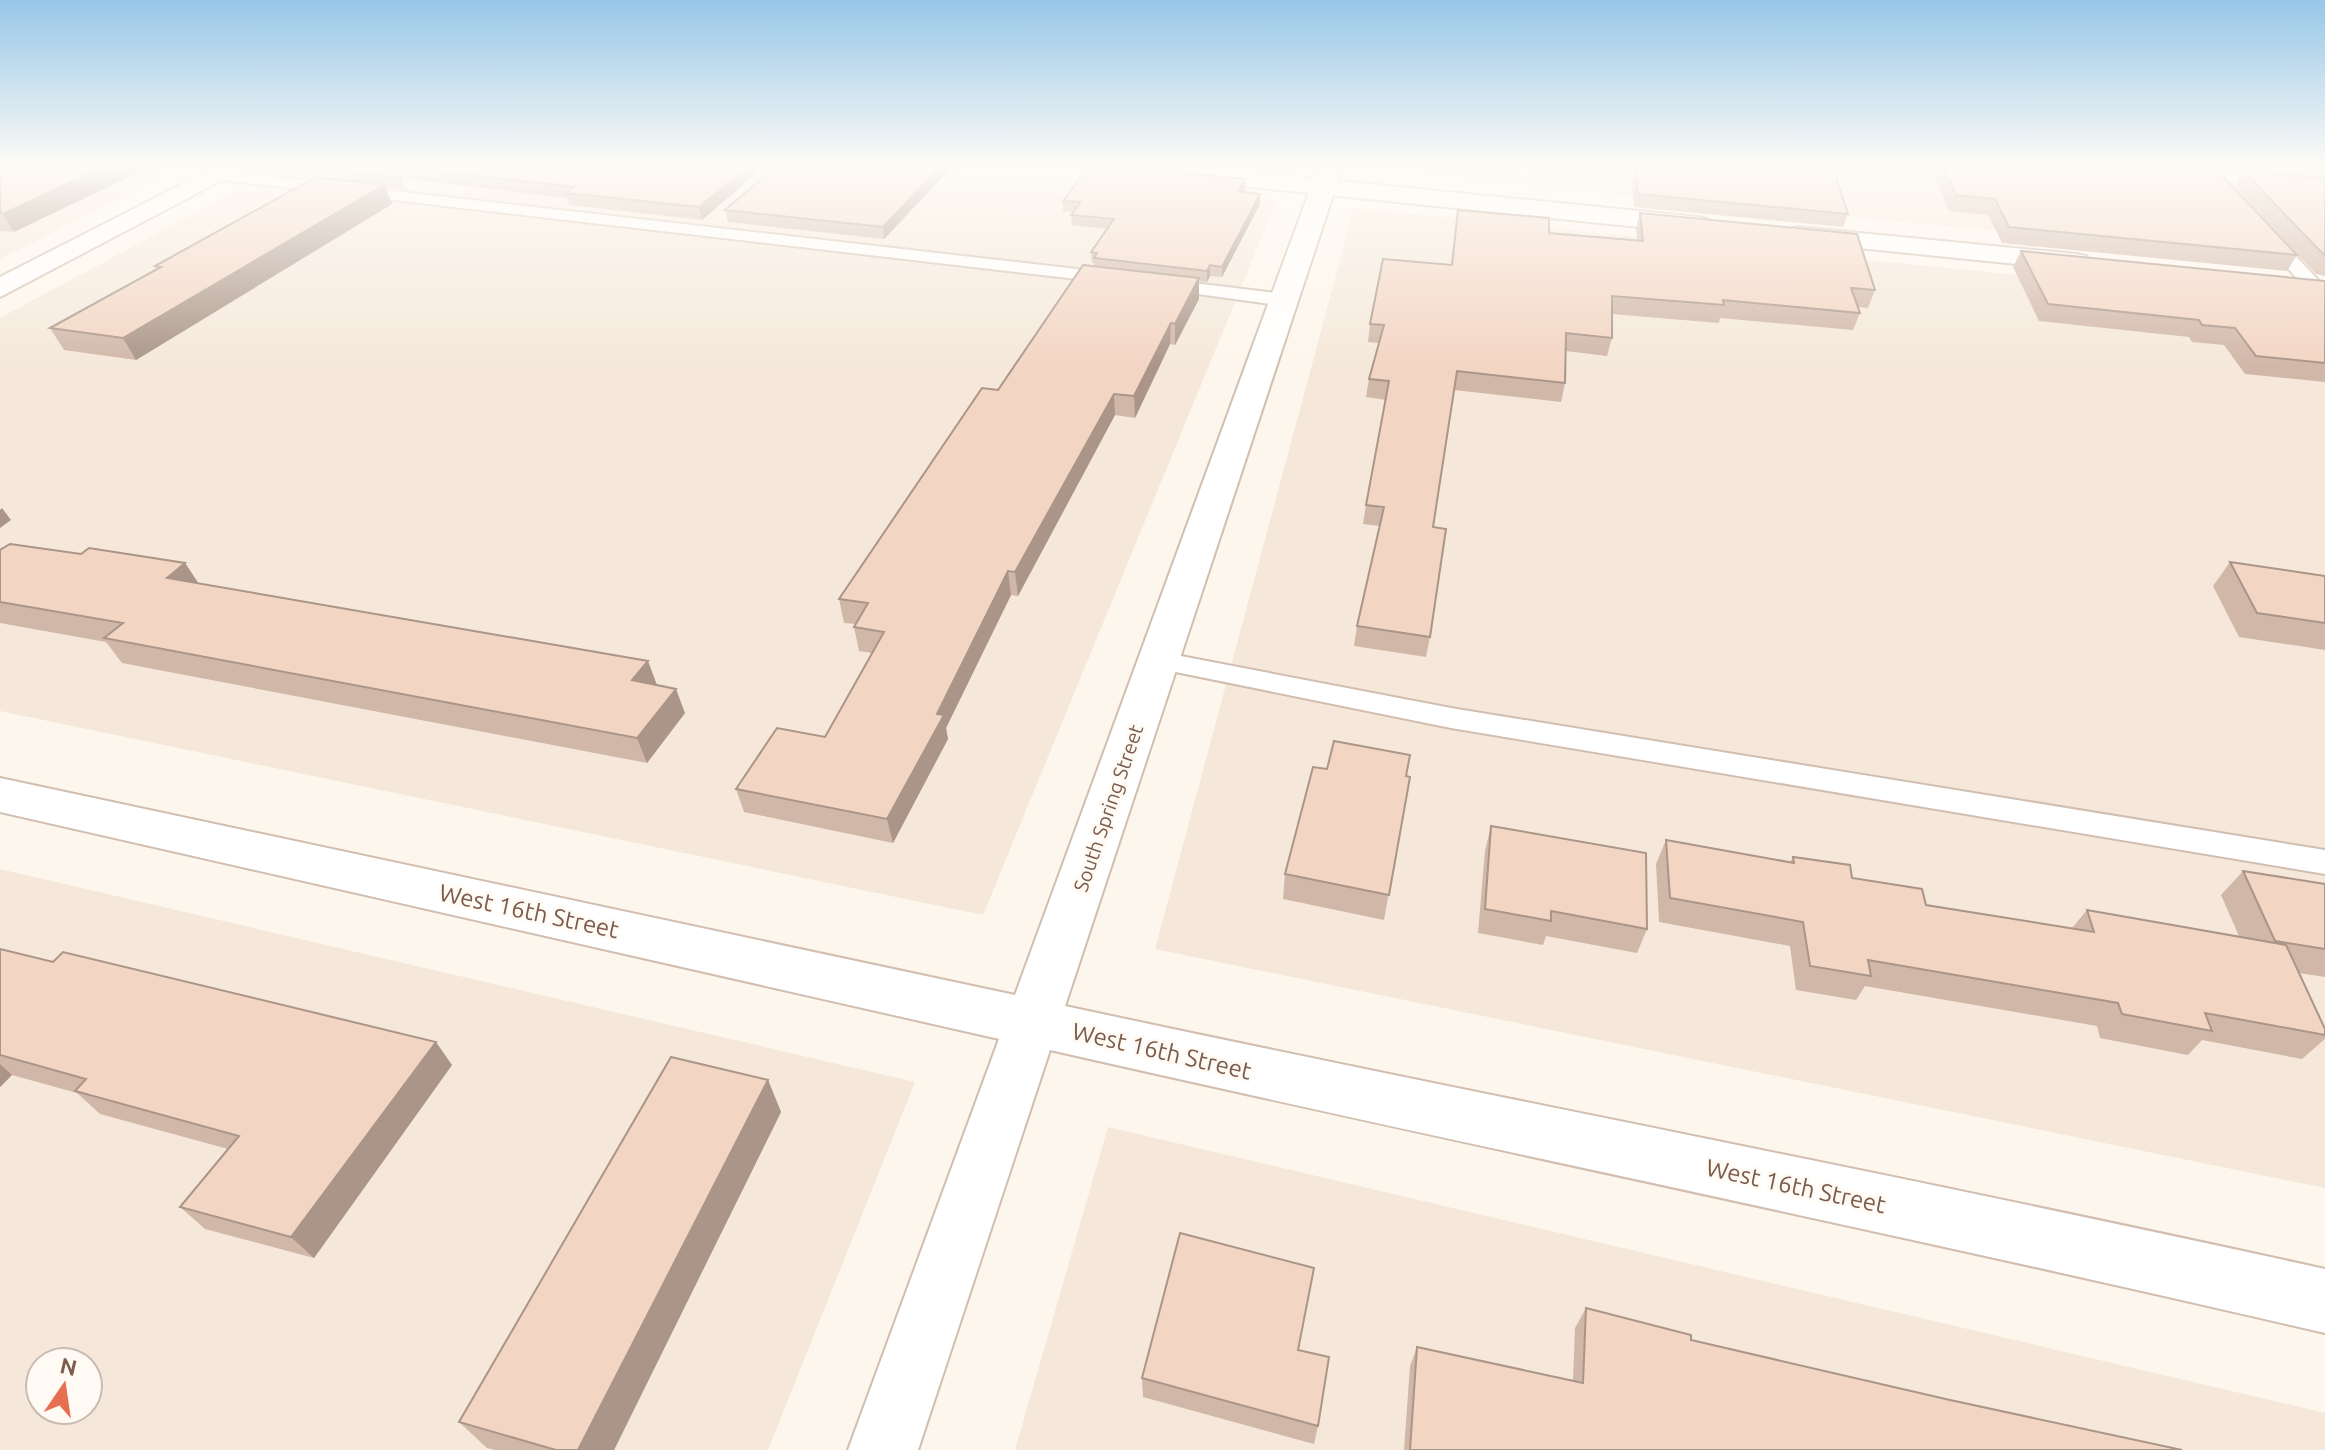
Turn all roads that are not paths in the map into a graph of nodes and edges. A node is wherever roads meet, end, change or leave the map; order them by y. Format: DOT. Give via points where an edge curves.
graph roads {
  1 [pos="107,233"];
  2 [pos="727,233"];
  3 [pos="1308,233"];
  4 [pos="1778,233"];
  5 [pos="2265,233"];
  6 [pos="2097,264"];
  7 [pos="2267,281"];
  8 [pos="2320,286"];
  9 [pos="0,288"];
  10 [pos="1285,300"];
  11 [pos="1160,661"];
  12 [pos="0,795"];
  13 [pos="2325,862"];
  14 [pos="1033,1022"];
  15 [pos="2325,1301"];
  16 [pos="883,1450"];
  1 -- 9 [label="street"];
  2 -- 10 [label="lane"];
  3 -- 10 [label="street, South Spring Street"];
  4 -- 6 [label="street"];
  5 -- 8 [label="lane"];
  7 -- 8 [label="street"];
  10 -- 11 [label="street, South Spring Street"];
  11 -- 13 [label="lane" via="1451,718"];
  11 -- 14 [label="street, South Spring Street"];
  12 -- 14 [label="street, West 16th Street"];
  14 -- 15 [label="street, West 16th Street"];
  14 -- 16 [label="street, South Spring Street"];
}
